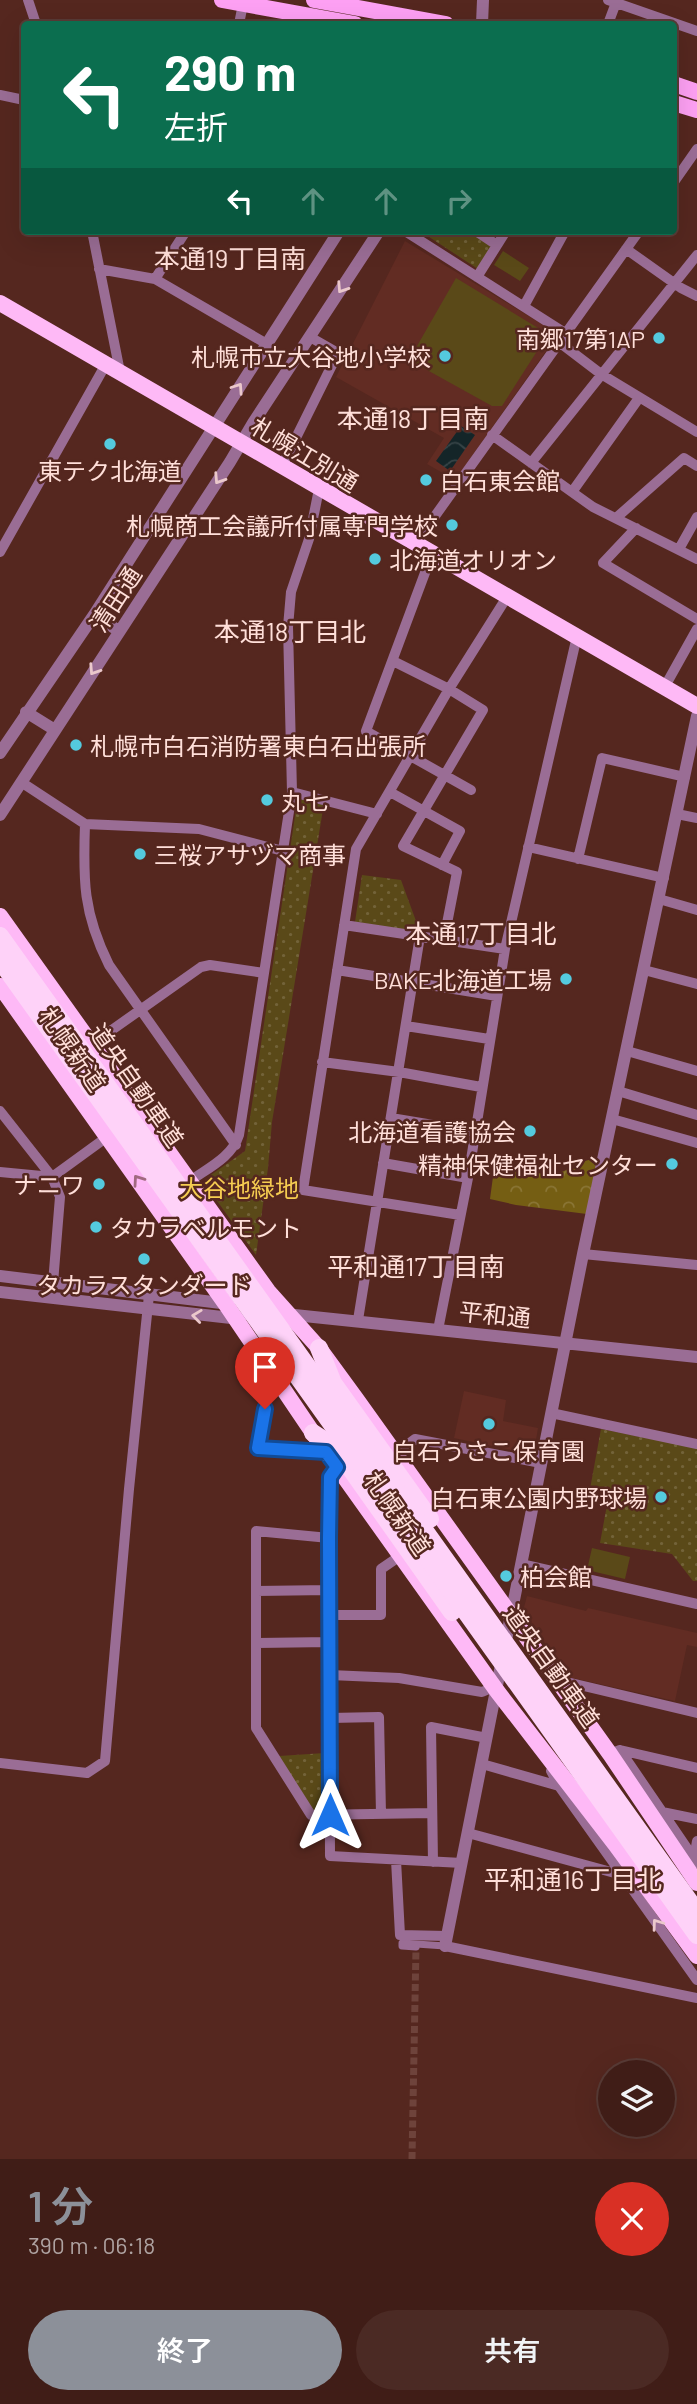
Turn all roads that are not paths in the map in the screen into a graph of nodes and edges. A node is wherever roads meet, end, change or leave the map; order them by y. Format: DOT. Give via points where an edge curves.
graph roads {
  1 [pos="28,0"];
  2 [pos="222,0"];
  3 [pos="314,0"];
  4 [pos="483,0"];
  5 [pos="614,1"];
  6 [pos="243,4"];
  7 [pos="35,21"];
  8 [pos="240,21"];
  9 [pos="338,21"];
  10 [pos="430,21"];
  11 [pos="482,21"];
  12 [pos="609,21"];
  13 [pos="669,21"];
  14 [pos="677,24"];
  15 [pos="697,31"];
  16 [pos="677,85"];
  17 [pos="697,92"];
  18 [pos="0,95"];
  19 [pos="21,99"];
  20 [pos="677,104"];
  21 [pos="697,110"];
  22 [pos="697,149"];
  23 [pos="677,177"];
  24 [pos="93,235"];
  25 [pos="183,235"];
  26 [pos="336,235"];
  27 [pos="376,235"];
  28 [pos="411,235"];
  29 [pos="482,235"];
  30 [pos="503,235"];
  31 [pos="563,235"];
  32 [pos="636,235"];
  33 [pos="497,245"];
  34 [pos="626,249"];
  35 [pos="697,256"];
  36 [pos="99,269"];
  37 [pos="477,277"];
  38 [pos="155,279"];
  39 [pos="674,284"];
  40 [pos="697,296"];
  41 [pos="0,303"];
  42 [pos="524,306"];
  43 [pos="310,337"];
  44 [pos="562,337"];
  45 [pos="267,344"];
  46 [pos="113,368"];
  47 [pos="601,374"];
  48 [pos="639,398"];
  49 [pos="213,426"];
  50 [pos="697,432"];
  51 [pos="492,435"];
  52 [pos="241,442"];
  53 [pos="531,463"];
  54 [pos="282,466"];
  55 [pos="697,466"];
  56 [pos="319,489"];
  57 [pos="572,492"];
  58 [pos="697,517"];
  59 [pos="616,518"];
  60 [pos="636,528"];
  61 [pos="415,544"];
  62 [pos="679,550"];
  63 [pos="0,552"];
  64 [pos="432,554"];
  65 [pos="697,559"];
  66 [pos="507,597"];
  67 [pos="94,615"];
  68 [pos="697,619"];
  69 [pos="697,629"];
  70 [pos="119,631"];
  71 [pos="577,636"];
  72 [pos="393,661"];
  73 [pos="664,688"];
  74 [pos="449,689"];
  75 [pos="697,706"];
  76 [pos="26,712"];
  77 [pos="697,716"];
  78 [pos="55,730"];
  79 [pos="0,753"];
  80 [pos="410,757"];
  81 [pos="444,775"];
  82 [pos="685,777"];
  83 [pos="20,782"];
  84 [pos="471,790"];
  85 [pos="292,792"];
  86 [pos="390,792"];
  87 [pos="423,810"];
  88 [pos="377,814"];
  89 [pos="677,814"];
  90 [pos="0,815"];
  91 [pos="697,818"];
  92 [pos="86,824"];
  93 [pos="528,847"];
  94 [pos="283,851"];
  95 [pos="578,859"];
  96 [pos="442,865"];
  97 [pos="664,878"];
  98 [pos="659,899"];
  99 [pos="697,910"];
  100 [pos="0,916"];
  101 [pos="344,925"];
  102 [pos="0,936"];
  103 [pos="420,936"];
  104 [pos="444,939"];
  105 [pos="505,949"];
  106 [pos="0,960"];
  107 [pos="337,970"];
  108 [pos="644,970"];
  109 [pos="264,973"];
  110 [pos="413,982"];
  111 [pos="697,984"];
  112 [pos="0,986"];
  113 [pos="497,996"];
  114 [pos="140,1010"];
  115 [pos="405,1026"];
  116 [pos="489,1039"];
  117 [pos="92,1044"];
  118 [pos="627,1051"];
  119 [pos="322,1062"];
  120 [pos="697,1071"];
  121 [pos="399,1072"];
  122 [pos="481,1087"];
  123 [pos="618,1091"];
  124 [pos="0,1111"];
  125 [pos="697,1115"];
  126 [pos="391,1118"];
  127 [pos="612,1119"];
  128 [pos="475,1132"];
  129 [pos="107,1137"];
  130 [pos="697,1143"];
  131 [pos="236,1145"];
  132 [pos="383,1163"];
  133 [pos="0,1172"];
  134 [pos="52,1177"];
  135 [pos="468,1178"];
  136 [pos="190,1181"];
  137 [pos="377,1202"];
  138 [pos="460,1215"];
  139 [pos="583,1254"];
  140 [pos="697,1265"];
  141 [pos="0,1276"];
  142 [pos="53,1283"];
  143 [pos="0,1292"];
  144 [pos="149,1295"];
  145 [pos="225,1303"];
  146 [pos="148,1309"];
  147 [pos="290,1315"];
  148 [pos="237,1320"];
  149 [pos="358,1320"];
  150 [pos="438,1330"];
  151 [pos="566,1342"];
  152 [pos="319,1348"];
  153 [pos="697,1357"];
  154 [pos="279,1383"];
  155 [pos="551,1413"];
  156 [pos="313,1433"];
  157 [pos="697,1444"];
  158 [pos="326,1452"];
  159 [pos="395,1454"];
  160 [pos="541,1463"];
  161 [pos="337,1467"];
  162 [pos="329,1538"];
  163 [pos="400,1556"];
  164 [pos="521,1564"];
  165 [pos="329,1590"];
  166 [pos="256,1591"];
  167 [pos="697,1604"];
  168 [pos="330,1615"];
  169 [pos="511,1615"];
  170 [pos="330,1642"];
  171 [pos="257,1643"];
  172 [pos="330,1675"];
  173 [pos="563,1688"];
  174 [pos="496,1689"];
  175 [pos="697,1713"];
  176 [pos="330,1718"];
  177 [pos="487,1738"];
  178 [pos="534,1739"];
  179 [pos="615,1756"];
  180 [pos="0,1763"];
  181 [pos="482,1764"];
  182 [pos="697,1768"];
  183 [pos="559,1786"];
  184 [pos="600,1799"];
  185 [pos="432,1812"];
  186 [pos="662,1812"];
  187 [pos="381,1814"];
  188 [pos="330,1815"];
  189 [pos="697,1819"];
  190 [pos="468,1833"];
  191 [pos="697,1840"];
  192 [pos="653,1850"];
  193 [pos="397,1860"];
  194 [pos="695,1860"];
  195 [pos="433,1862"];
  196 [pos="462,1863"];
  197 [pos="622,1875"];
  198 [pos="697,1883"];
  199 [pos="697,1912"];
  200 [pos="697,1935"];
  201 [pos="446,1941"];
  202 [pos="416,1947"];
  203 [pos="697,1956"];
  204 [pos="697,1980"];
  205 [pos="697,1998"];
  1 -- 7 [label="street"];
  2 -- 6 [label="main road"];
  3 -- 10 [label="main road"];
  4 -- 11 [label="street"];
  5 -- 12 [label="street"];
  5 -- 13 [label="street"];
  6 -- 8 [label="street"];
  6 -- 9 [label="main road"];
  14 -- 15 [label="street"];
  16 -- 17 [label="main road"];
  18 -- 19 [label="street"];
  20 -- 21 [label="main road"];
  22 -- 23 [label="street"];
  24 -- 36 [label="street"];
  25 -- 38 [label="street"];
  26 -- 45 [label="street, 清田通"];
  27 -- 43 [label="street, 清田通, one-way"];
  28 -- 37 [label="street"];
  29 -- 33 [label="street"];
  30 -- 33 [label="street"];
  31 -- 42 [label="street"];
  32 -- 34 [label="street"];
  33 -- 37 [label="street"];
  34 -- 39 [label="street"];
  34 -- 44 [label="street"];
  35 -- 39 [label="street"];
  36 -- 38 [label="street"];
  36 -- 46 [label="street"];
  37 -- 42 [label="street"];
  38 -- 45 [label="street"];
  39 -- 40 [label="street"];
  39 -- 47 [label="street"];
  41 -- 46 [label="highway, 札幌江別通"];
  42 -- 44 [label="street"];
  43 -- 52 [label="street, 清田通"];
  43 -- 54 [label="street" via="338,353"];
  44 -- 47 [label="street"];
  44 -- 51 [label="street"];
  49 -- 45 [label="street, 清田通, one-way"];
  46 -- 49 [label="highway, 札幌江別通"];
  46 -- 63 [label="street"];
  47 -- 48 [label="street"];
  47 -- 53 [label="street"];
  48 -- 50 [label="street"];
  48 -- 57 [label="street"];
  49 -- 52 [label="highway, 札幌江別通"];
  49 -- 67 [label="street, 清田通"];
  51 -- 53 [label="street"];
  51 -- 61 [label="street"];
  52 -- 54 [label="highway, 札幌江別通"];
  52 -- 70 [label="street, 清田通, one-way"];
  53 -- 57 [label="street"];
  54 -- 56 [label="highway, 札幌江別通"];
  55 -- 59 [label="street" via="684,458"];
  56 -- 61 [label="highway, 札幌江別通"];
  56 -- 85 [label="street" via="291,592"];
  57 -- 59 [label="street"];
  58 -- 62 [label="street"];
  59 -- 60 [label="street"];
  60 -- 62 [label="street"];
  60 -- 68 [label="street" via="603,563"];
  61 -- 64 [label="highway, 札幌江別通"];
  62 -- 65 [label="street"];
  64 -- 66 [label="highway, 札幌江別通"];
  64 -- 72 [label="street"];
  66 -- 71 [label="highway, 札幌江別通"];
  66 -- 74 [label="street"];
  67 -- 70 [label="street"];
  67 -- 76 [label="street, 清田通"];
  69 -- 73 [label="street"];
  70 -- 78 [label="street, 清田通, one-way"];
  71 -- 73 [label="highway, 札幌江別通"];
  71 -- 93 [label="street"];
  72 -- 74 [label="street"];
  72 -- 80 [label="street" via="366,731"];
  73 -- 75 [label="highway, 札幌江別通"];
  74 -- 80 [label="street"];
  74 -- 81 [label="street" via="483,710"];
  76 -- 78 [label="street"];
  76 -- 79 [label="street, 清田通"];
  77 -- 82 [label="street"];
  78 -- 83 [label="street, 清田通"];
  80 -- 81 [label="street"];
  80 -- 86 [label="street"];
  81 -- 84 [label="street"];
  81 -- 87 [label="street"];
  82 -- 89 [label="street"];
  82 -- 95 [label="street" via="602,758"];
  83 -- 90 [label="street, 清田通"];
  83 -- 92 [label="street"];
  85 -- 88 [label="street"];
  85 -- 94 [label="street"];
  86 -- 87 [label="street"];
  86 -- 88 [label="street"];
  87 -- 96 [label="street" via="460,831"];
  87 -- 96 [label="street" via="404,846"];
  88 -- 101 [label="street" via="356,849"];
  89 -- 91 [label="street"];
  89 -- 97 [label="street"];
  92 -- 94 [label="street" via="199,829"];
  92 -- 114 [label="street" via="84,888 90,921 109,965"];
  93 -- 95 [label="street"];
  93 -- 105 [label="street"];
  94 -- 109 [label="street"];
  95 -- 97 [label="street"];
  96 -- 104 [label="street" via="457,872"];
  97 -- 98 [label="street"];
  98 -- 99 [label="street"];
  98 -- 108 [label="street"];
  100 -- 117 [label="highway, 札幌新道"];
  101 -- 103 [label="street"];
  101 -- 107 [label="street"];
  102 -- 192 [label="highway, 道央自動車道, bridge"];
  103 -- 104 [label="street"];
  103 -- 110 [label="street"];
  104 -- 105 [label="street"];
  105 -- 113 [label="street"];
  106 -- 184 [label="highway, 道央自動車道, bridge"];
  107 -- 110 [label="street"];
  107 -- 119 [label="street"];
  108 -- 111 [label="street"];
  108 -- 118 [label="street"];
  109 -- 114 [label="street" via="201,967"];
  109 -- 131 [label="street"];
  110 -- 113 [label="street"];
  110 -- 115 [label="street"];
  112 -- 129 [label="highway, 札幌新道"];
  113 -- 116 [label="street"];
  114 -- 117 [label="street"];
  114 -- 131 [label="street"];
  115 -- 116 [label="street"];
  115 -- 121 [label="street"];
  116 -- 122 [label="street"];
  117 -- 136 [label="highway, 札幌新道"];
  118 -- 120 [label="street"];
  118 -- 123 [label="street"];
  119 -- 121 [label="street"];
  119 -- 137 [label="street" via="303,1191"];
  121 -- 122 [label="street"];
  121 -- 126 [label="street"];
  122 -- 128 [label="street"];
  123 -- 125 [label="street"];
  123 -- 127 [label="street"];
  124 -- 134 [label="street"];
  126 -- 128 [label="street"];
  126 -- 132 [label="street"];
  127 -- 130 [label="street"];
  127 -- 139 [label="street"];
  128 -- 135 [label="street"];
  129 -- 134 [label="street"];
  145 -- 129 [label="highway, 札幌新道, one-way"];
  131 -- 136 [label="street"];
  132 -- 135 [label="street"];
  132 -- 137 [label="street"];
  133 -- 134 [label="street"];
  134 -- 142 [label="street" via="60,1197"];
  135 -- 138 [label="street"];
  136 -- 147 [label="highway, 札幌新道"];
  137 -- 138 [label="street"];
  137 -- 149 [label="street"];
  138 -- 150 [label="street"];
  139 -- 140 [label="street"];
  139 -- 151 [label="street"];
  141 -- 142 [label="street, 平和通"];
  142 -- 144 [label="street, 平和通"];
  143 -- 146 [label="street, 平和通"];
  144 -- 145 [label="street, 平和通"];
  144 -- 146 [label="street"];
  145 -- 147 [label="street, 平和通"];
  145 -- 148 [label="highway, 札幌新道"];
  148 -- 146 [label="street, 平和通, one-way"];
  146 -- 180 [label="street" via="105,1761 87,1773"];
  147 -- 148 [label="street, 平和通"];
  147 -- 149 [label="street, 平和通"];
  147 -- 152 [label="highway, 札幌新道"];
  148 -- 154 [label="highway, 札幌新道"];
  149 -- 150 [label="street, 平和通"];
  150 -- 151 [label="street, 平和通"];
  151 -- 153 [label="street, 平和通"];
  151 -- 155 [label="street"];
  152 -- 159 [label="highway, 札幌新道"];
  152 -- 192 [label="highway, bridge" via="333,1383 530,1658"];
  154 -- 156 [label="highway, 札幌新道"];
  154 -- 158 [label="street" via="268,1390 258,1448"];
  155 -- 157 [label="street"];
  155 -- 160 [label="street"];
  156 -- 158 [label="highway, 札幌新道"];
  156 -- 184 [label="highway, bridge" via="336,1448 553,1747"];
  158 -- 161 [label="highway, 札幌新道"];
  159 -- 160 [label="street" via="415,1439"];
  159 -- 169 [label="highway, 札幌新道"];
  160 -- 164 [label="street"];
  161 -- 162 [label="street" via="330,1477"];
  161 -- 163 [label="highway, 札幌新道"];
  162 -- 165 [label="street"];
  162 -- 166 [label="street" via="256,1531"];
  163 -- 168 [label="street" via="381,1569 381,1615"];
  163 -- 174 [label="highway, 札幌新道"];
  164 -- 167 [label="street"];
  164 -- 169 [label="street"];
  165 -- 166 [label="street"];
  165 -- 168 [label="street"];
  166 -- 171 [label="street"];
  168 -- 170 [label="street"];
  169 -- 173 [label="highway, 札幌新道"];
  169 -- 174 [label="street"];
  170 -- 171 [label="street"];
  170 -- 172 [label="street"];
  171 -- 188 [label="street" via="257,1728 311,1815"];
  172 -- 174 [label="street" via="399,1678 482,1692"];
  172 -- 176 [label="street"];
  173 -- 175 [label="street" via="571,1683"];
  173 -- 179 [label="highway, 札幌新道"];
  174 -- 177 [label="street"];
  174 -- 178 [label="highway, 札幌新道"];
  176 -- 187 [label="street" via="379,1717"];
  176 -- 188 [label="street"];
  177 -- 181 [label="street"];
  177 -- 185 [label="street" via="431,1727"];
  178 -- 183 [label="street"];
  178 -- 203 [label="highway, 札幌新道"];
  179 -- 182 [label="street"];
  179 -- 186 [label="street"];
  179 -- 198 [label="highway, 札幌新道"];
  181 -- 183 [label="street"];
  181 -- 190 [label="street"];
  183 -- 197 [label="street"];
  184 -- 200 [label="highway, 道央自動車道, bridge"];
  185 -- 187 [label="street"];
  185 -- 195 [label="street"];
  186 -- 189 [label="street"];
  186 -- 194 [label="street"];
  187 -- 188 [label="street"];
  188 -- 193 [label="street" via="330,1856"];
  190 -- 196 [label="street"];
  190 -- 197 [label="street"];
  191 -- 194 [label="street"];
  192 -- 199 [label="highway, 道央自動車道, bridge"];
  193 -- 195 [label="street"];
  193 -- 201 [label="street" via="400,1935"];
  195 -- 196 [label="street"];
  196 -- 201 [label="street"];
  204 -- 197 [label="street, one-way"];
  201 -- 202 [label="street" via="402,1943"];
  201 -- 205 [label="street"];
}
